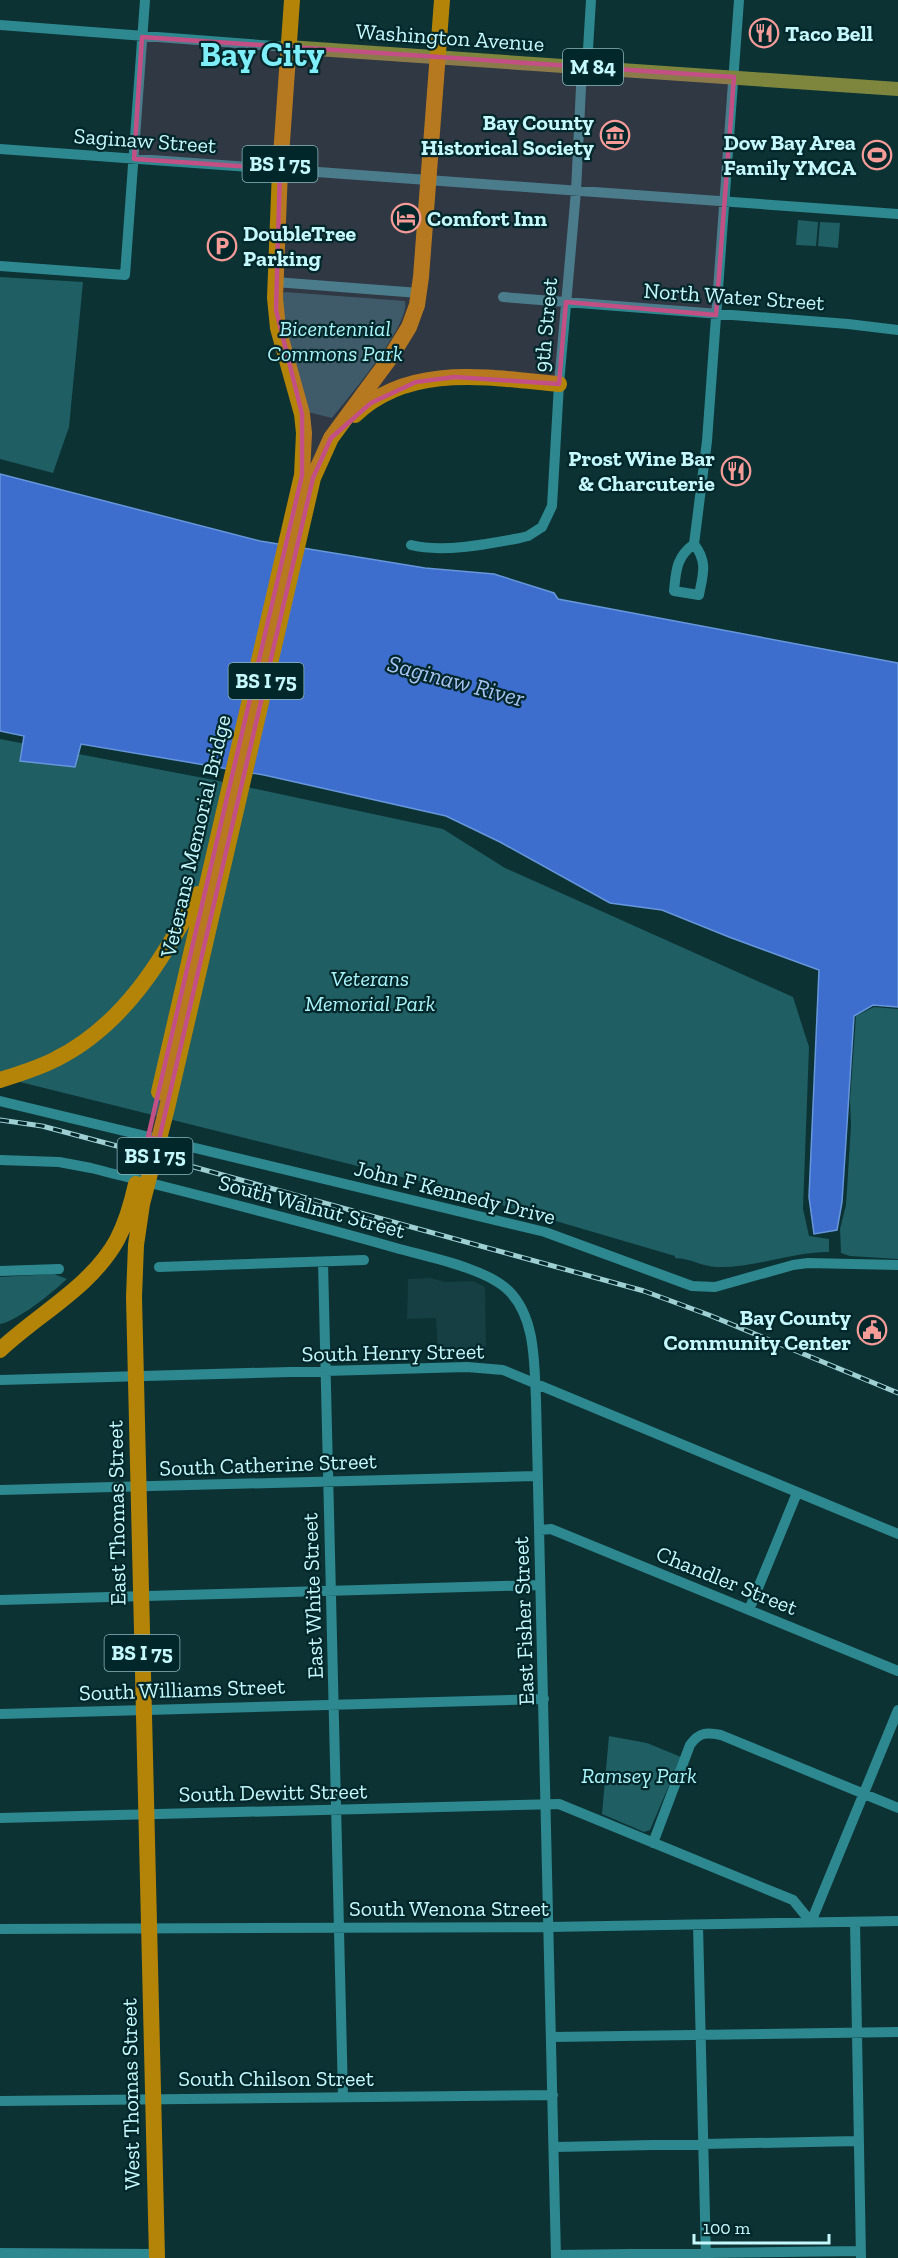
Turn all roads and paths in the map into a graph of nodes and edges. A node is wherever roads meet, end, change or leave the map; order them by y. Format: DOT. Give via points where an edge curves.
graph roads {
  1 [pos="145,0"];
  2 [pos="292,0"];
  3 [pos="442,0"];
  4 [pos="591,0"];
  5 [pos="739,0"];
  6 [pos="0,25"];
  7 [pos="142,37"];
  8 [pos="288,46"];
  9 [pos="438,57"];
  10 [pos="585,67"];
  11 [pos="734,77"];
  12 [pos="898,89"];
  13 [pos="0,149"];
  14 [pos="134,159"];
  15 [pos="280,170"];
  16 [pos="428,180"];
  17 [pos="576,191"];
  18 [pos="725,202"];
  19 [pos="898,214"];
  20 [pos="0,266"];
  21 [pos="275,282"];
  22 [pos="503,297"];
  23 [pos="418,299"];
  24 [pos="566,302"];
  25 [pos="716,315"];
  26 [pos="898,330"];
  27 [pos="559,384"];
  28 [pos="331,438"];
  29 [pos="301,509"];
  30 [pos="694,544"];
  31 [pos="416,546"];
  32 [pos="221,850"];
  33 [pos="208,875"];
  34 [pos="0,1080"];
  35 [pos="0,1101"];
  36 [pos="161,1107"];
  37 [pos="0,1160"];
  38 [pos="137,1203"];
  39 [pos="364,1260"];
  40 [pos="323,1262"];
  41 [pos="898,1265"];
  42 [pos="159,1267"];
  43 [pos="59,1269"];
  44 [pos="0,1271"];
  45 [pos="43,1314"];
  46 [pos="525,1315"];
  47 [pos="0,1333"];
  48 [pos="0,1350"];
  49 [pos="327,1372"];
  50 [pos="136,1376"];
  51 [pos="0,1380"];
  52 [pos="535,1385"];
  53 [pos="537,1476"];
  54 [pos="328,1481"];
  55 [pos="138,1487"];
  56 [pos="0,1490"];
  57 [pos="797,1492"];
  58 [pos="540,1530"];
  59 [pos="898,1534"];
  60 [pos="540,1585"];
  61 [pos="331,1592"];
  62 [pos="140,1598"];
  63 [pos="0,1600"];
  64 [pos="749,1610"];
  65 [pos="898,1671"];
  66 [pos="544,1699"];
  67 [pos="334,1704"];
  68 [pos="143,1710"];
  69 [pos="898,1710"];
  70 [pos="0,1714"];
  71 [pos="863,1794"];
  72 [pos="546,1805"];
  73 [pos="898,1808"];
  74 [pos="337,1810"];
  75 [pos="145,1814"];
  76 [pos="0,1818"];
  77 [pos="653,1843"];
  78 [pos="898,1921"];
  79 [pos="811,1922"];
  80 [pos="855,1922"];
  81 [pos="698,1925"];
  82 [pos="549,1927"];
  83 [pos="339,1928"];
  84 [pos="0,1929"];
  85 [pos="149,1929"];
  86 [pos="898,2032"];
  87 [pos="858,2033"];
  88 [pos="701,2034"];
  89 [pos="552,2037"];
  90 [pos="553,2096"];
  91 [pos="344,2097"];
  92 [pos="153,2098"];
  93 [pos="0,2101"];
  94 [pos="858,2141"];
  95 [pos="703,2144"];
  96 [pos="555,2147"];
  97 [pos="0,2253"];
  98 [pos="861,2254"];
  99 [pos="706,2255"];
  100 [pos="157,2256"];
  101 [pos="556,2256"];
  1 -- 7 [label="street"];
  2 -- 8 [label="highway"];
  3 -- 9 [label="highway"];
  4 -- 10 [label="street, 9th Street"];
  5 -- 11 [label="street"];
  6 -- 7 [label="street, Washington Avenue"];
  7 -- 8 [label="street, Washington Avenue"];
  7 -- 14 [label="street"];
  8 -- 9 [label="main road, Washington Avenue / M 84"];
  8 -- 15 [label="highway, BS I 75"];
  9 -- 10 [label="main road, Washington Avenue / M 84"];
  9 -- 16 [label="highway, BS I 75"];
  10 -- 11 [label="main road, Washington Avenue / M 84"];
  10 -- 17 [label="street, 9th Street"];
  11 -- 12 [label="main road, Washington Avenue / M 84"];
  11 -- 18 [label="street"];
  13 -- 14 [label="street, Saginaw Street"];
  14 -- 15 [label="street, Saginaw Street"];
  14 -- 20 [label="street" via="125,275"];
  15 -- 16 [label="street, Saginaw Street"];
  15 -- 21 [label="highway, BS I 75"];
  16 -- 17 [label="street, Saginaw Street"];
  16 -- 23 [label="highway, BS I 75"];
  17 -- 18 [label="street, Saginaw Street"];
  17 -- 24 [label="street, 9th Street"];
  18 -- 19 [label="street, Saginaw Street"];
  18 -- 25 [label="street"];
  21 -- 23 [label="street"];
  21 -- 29 [label="highway, Veterans Memorial Bridge / BS I 75" via="278,328 304,433"];
  22 -- 24 [label="street, North Water Street"];
  23 -- 28 [label="highway, Veterans Memorial Bridge / BS I 75" via="409,327 390,358"];
  24 -- 25 [label="street, North Water Street"];
  24 -- 27 [label="street, 9th Street"];
  25 -- 26 [label="street, North Water Street"];
  25 -- 30 [label="street" via="707,441"];
  27 -- 28 [label="highway" via="455,377 416,381 391,390 359,411"];
  27 -- 31 [label="street, 9th Street" via="552,506 542,527 528,536 501,542 446,548"];
  28 -- 29 [label="highway, Veterans Memorial Bridge / BS I 75"];
  29 -- 32 [label="highway, Veterans Memorial Bridge / BS I 75"];
  30 -- 30 [label="street" via="678,562 674,591 699,596 704,564"];
  32 -- 33 [label="highway, Veterans Memorial Bridge / BS I 75"];
  32 -- 36 [label="highway, Veterans Memorial Bridge / BS I 75"];
  33 -- 34 [label="highway" via="170,945 121,1012 76,1048"];
  33 -- 36 [label="highway, Veterans Memorial Bridge / BS I 75"];
  35 -- 41 [label="street, John F Kennedy Drive" via="545,1232 692,1286 715,1287 794,1264"];
  36 -- 38 [label="highway, Veterans Memorial Bridge / BS I 75"];
  37 -- 46 [label="street, South Walnut Street" via="60,1162 92,1168 327,1228 480,1273 509,1292"];
  38 -- 45 [label="highway, Veterans Memorial Bridge / BS I 75" via="106,1256"];
  38 -- 50 [label="highway, East Thomas Street / BS I 75"];
  39 -- 40 [label="street"];
  40 -- 42 [label="street"];
  40 -- 49 [label="street, East White Street"];
  43 -- 44 [label="street"];
  45 -- 47 [label="highway"];
  45 -- 48 [label="highway, Veterans Memorial Bridge / BS I 75"];
  46 -- 52 [label="street, East Fisher Street"];
  49 -- 50 [label="street, South Henry Street"];
  49 -- 52 [label="street, South Henry Street" via="486,1368 503,1370"];
  49 -- 54 [label="street, East White Street"];
  50 -- 51 [label="street, South Henry Street"];
  50 -- 55 [label="highway, East Thomas Street / BS I 75"];
  52 -- 53 [label="street, East Fisher Street"];
  52 -- 57 [label="street, South Henry Street"];
  53 -- 54 [label="street, South Catherine Street"];
  53 -- 58 [label="street, East Fisher Street"];
  54 -- 55 [label="street, South Catherine Street"];
  54 -- 61 [label="street, East White Street"];
  55 -- 56 [label="street, South Catherine Street"];
  55 -- 62 [label="highway, East Thomas Street / BS I 75"];
  57 -- 59 [label="street, South Henry Street"];
  57 -- 64 [label="street"];
  58 -- 60 [label="street, East Fisher Street"];
  58 -- 64 [label="street, Chandler Street" via="551,1529"];
  60 -- 61 [label="street"];
  60 -- 66 [label="street, East Fisher Street"];
  61 -- 62 [label="street"];
  61 -- 67 [label="street, East White Street"];
  62 -- 63 [label="street"];
  62 -- 68 [label="highway, East Thomas Street / BS I 75"];
  64 -- 65 [label="street, Chandler Street"];
  66 -- 67 [label="street, South Williams Street"];
  66 -- 72 [label="street, East Fisher Street"];
  67 -- 68 [label="street, South Williams Street"];
  67 -- 74 [label="street, East White Street"];
  68 -- 70 [label="street, South Williams Street"];
  68 -- 75 [label="highway, East Thomas Street / BS I 75"];
  69 -- 71 [label="street"];
  71 -- 73 [label="street"];
  71 -- 77 [label="street" via="721,1735 705,1733 690,1745"];
  71 -- 79 [label="street"];
  72 -- 74 [label="street, South Dewitt Street"];
  72 -- 77 [label="street, South Dewitt Street" via="559,1804"];
  72 -- 82 [label="street, East Fisher Street"];
  74 -- 75 [label="street, South Dewitt Street"];
  74 -- 83 [label="street, East White Street"];
  75 -- 76 [label="street, South Dewitt Street"];
  75 -- 85 [label="highway, East Thomas Street / BS I 75"];
  77 -- 79 [label="street, South Dewitt Street" via="793,1900"];
  78 -- 80 [label="street, South Wenona Street"];
  79 -- 80 [label="street, South Wenona Street"];
  79 -- 81 [label="street, South Wenona Street"];
  80 -- 87 [label="street"];
  81 -- 82 [label="street, South Wenona Street"];
  81 -- 88 [label="street"];
  82 -- 83 [label="street, South Wenona Street"];
  82 -- 89 [label="street, East Fisher Street"];
  83 -- 85 [label="street, South Wenona Street"];
  83 -- 91 [label="street, East White Street"];
  84 -- 85 [label="street, South Wenona Street"];
  85 -- 92 [label="highway, West Thomas Street / BS I 75"];
  86 -- 87 [label="street"];
  87 -- 88 [label="street"];
  87 -- 94 [label="street"];
  88 -- 89 [label="street"];
  88 -- 95 [label="street"];
  89 -- 90 [label="street, East Fisher Street"];
  90 -- 91 [label="street, South Chilson Street"];
  90 -- 96 [label="street, East Fisher Street"];
  91 -- 92 [label="street, South Chilson Street"];
  92 -- 93 [label="street, South Chilson Street"];
  92 -- 100 [label="highway, West Thomas Street / BS I 75"];
  94 -- 95 [label="street"];
  94 -- 98 [label="street"];
  95 -- 96 [label="street"];
  95 -- 99 [label="street"];
  96 -- 101 [label="street, East Fisher Street"];
  97 -- 100 [label="street"];
  98 -- 99 [label="street"];
  99 -- 101 [label="street"];
}
